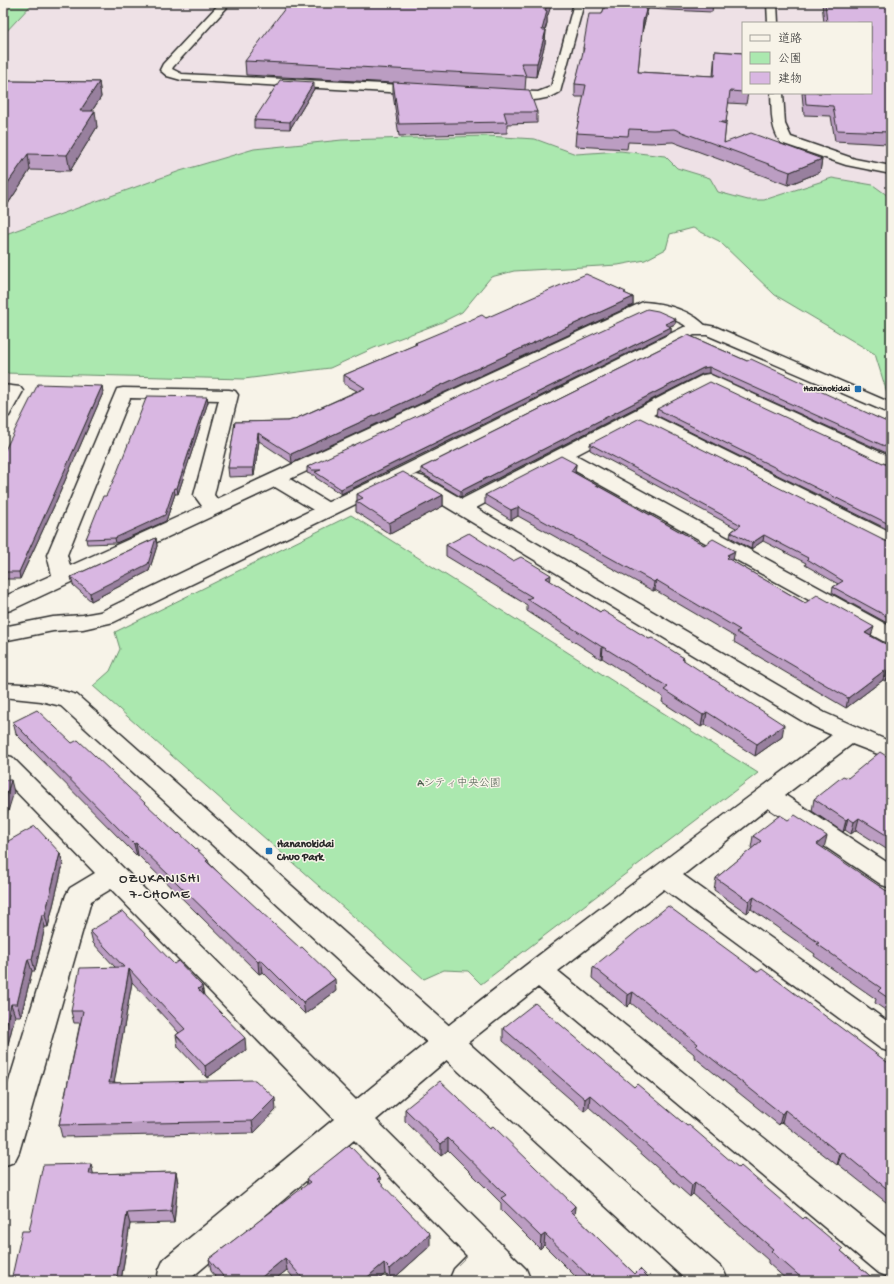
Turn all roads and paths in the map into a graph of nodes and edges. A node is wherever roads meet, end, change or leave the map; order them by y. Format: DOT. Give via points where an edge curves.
graph roads {
  1 [pos="226,3"];
  2 [pos="580,3"];
  3 [pos="772,3"];
  4 [pos="773,22"];
  5 [pos="435,91"];
  6 [pos="491,94"];
  7 [pos="777,94"];
  8 [pos="891,170"];
  9 [pos="700,329"];
  10 [pos="3,390"];
  11 [pos="891,409"];
  12 [pos="3,412"];
  13 [pos="639,415"];
  14 [pos="561,456"];
  15 [pos="891,464"];
  16 [pos="404,473"];
  17 [pos="276,479"];
  18 [pos="462,507"];
  19 [pos="213,508"];
  20 [pos="327,510"];
  21 [pos="891,540"];
  22 [pos="63,577"];
  23 [pos="3,605"];
  24 [pos="3,634"];
  25 [pos="891,636"];
  26 [pos="3,690"];
  27 [pos="850,734"];
  28 [pos="891,751"];
  29 [pos="3,763"];
  30 [pos="768,796"];
  31 [pos="113,875"];
  32 [pos="664,875"];
  33 [pos="891,878"];
  34 [pos="538,971"];
  35 [pos="891,1040"];
  36 [pos="446,1043"];
  37 [pos="354,1119"];
  38 [pos="3,1152"];
  39 [pos="489,1256"];
  40 [pos="891,1262"];
  41 [pos="174,1281"];
  42 [pos="466,1281"];
  43 [pos="514,1281"];
  44 [pos="712,1281"];
  1 -- 5 [label="street" via="166,70 181,77"];
  2 -- 6 [label="street" via="556,89 536,96"];
  3 -- 4 [label="street"];
  7 -- 8 [label="street" via="780,133 786,140 850,163"];
  9 -- 11 [label="street" via="710,330"];
  9 -- 16 [label="street" via="690,330"];
  9 -- 17 [label="street" via="694,323 654,306 643,306"];
  10 -- 12 [label="street" via="14,391"];
  13 -- 14 [label="street"];
  13 -- 15 [label="street" via="709,379"];
  13 -- 21 [label="street"];
  14 -- 18 [label="street"];
  14 -- 25 [label="street"];
  16 -- 18 [label="street"];
  16 -- 20 [label="street"];
  17 -- 19 [label="street"];
  17 -- 20 [label="street"];
  18 -- 27 [label="street" via="817,719"];
  19 -- 22 [label="street"];
  19 -- 22 [label="street" via="204,495 229,395 123,393 57,555"];
  20 -- 24 [label="street" via="106,617"];
  22 -- 23 [label="street"];
  26 -- 36 [label="street" via="41,693 69,700"];
  27 -- 28 [label="street"];
  27 -- 30 [label="street"];
  29 -- 31 [label="street"];
  30 -- 32 [label="street"];
  30 -- 33 [label="street"];
  31 -- 37 [label="street"];
  31 -- 38 [label="street" via="79,895"];
  32 -- 34 [label="street"];
  32 -- 35 [label="street"];
  34 -- 36 [label="street"];
  34 -- 40 [label="street"];
  36 -- 37 [label="street"];
  36 -- 44 [label="street"];
  37 -- 39 [label="street"];
  37 -- 41 [label="street" via="176,1270"];
  39 -- 42 [label="street"];
  39 -- 43 [label="street"];
}
